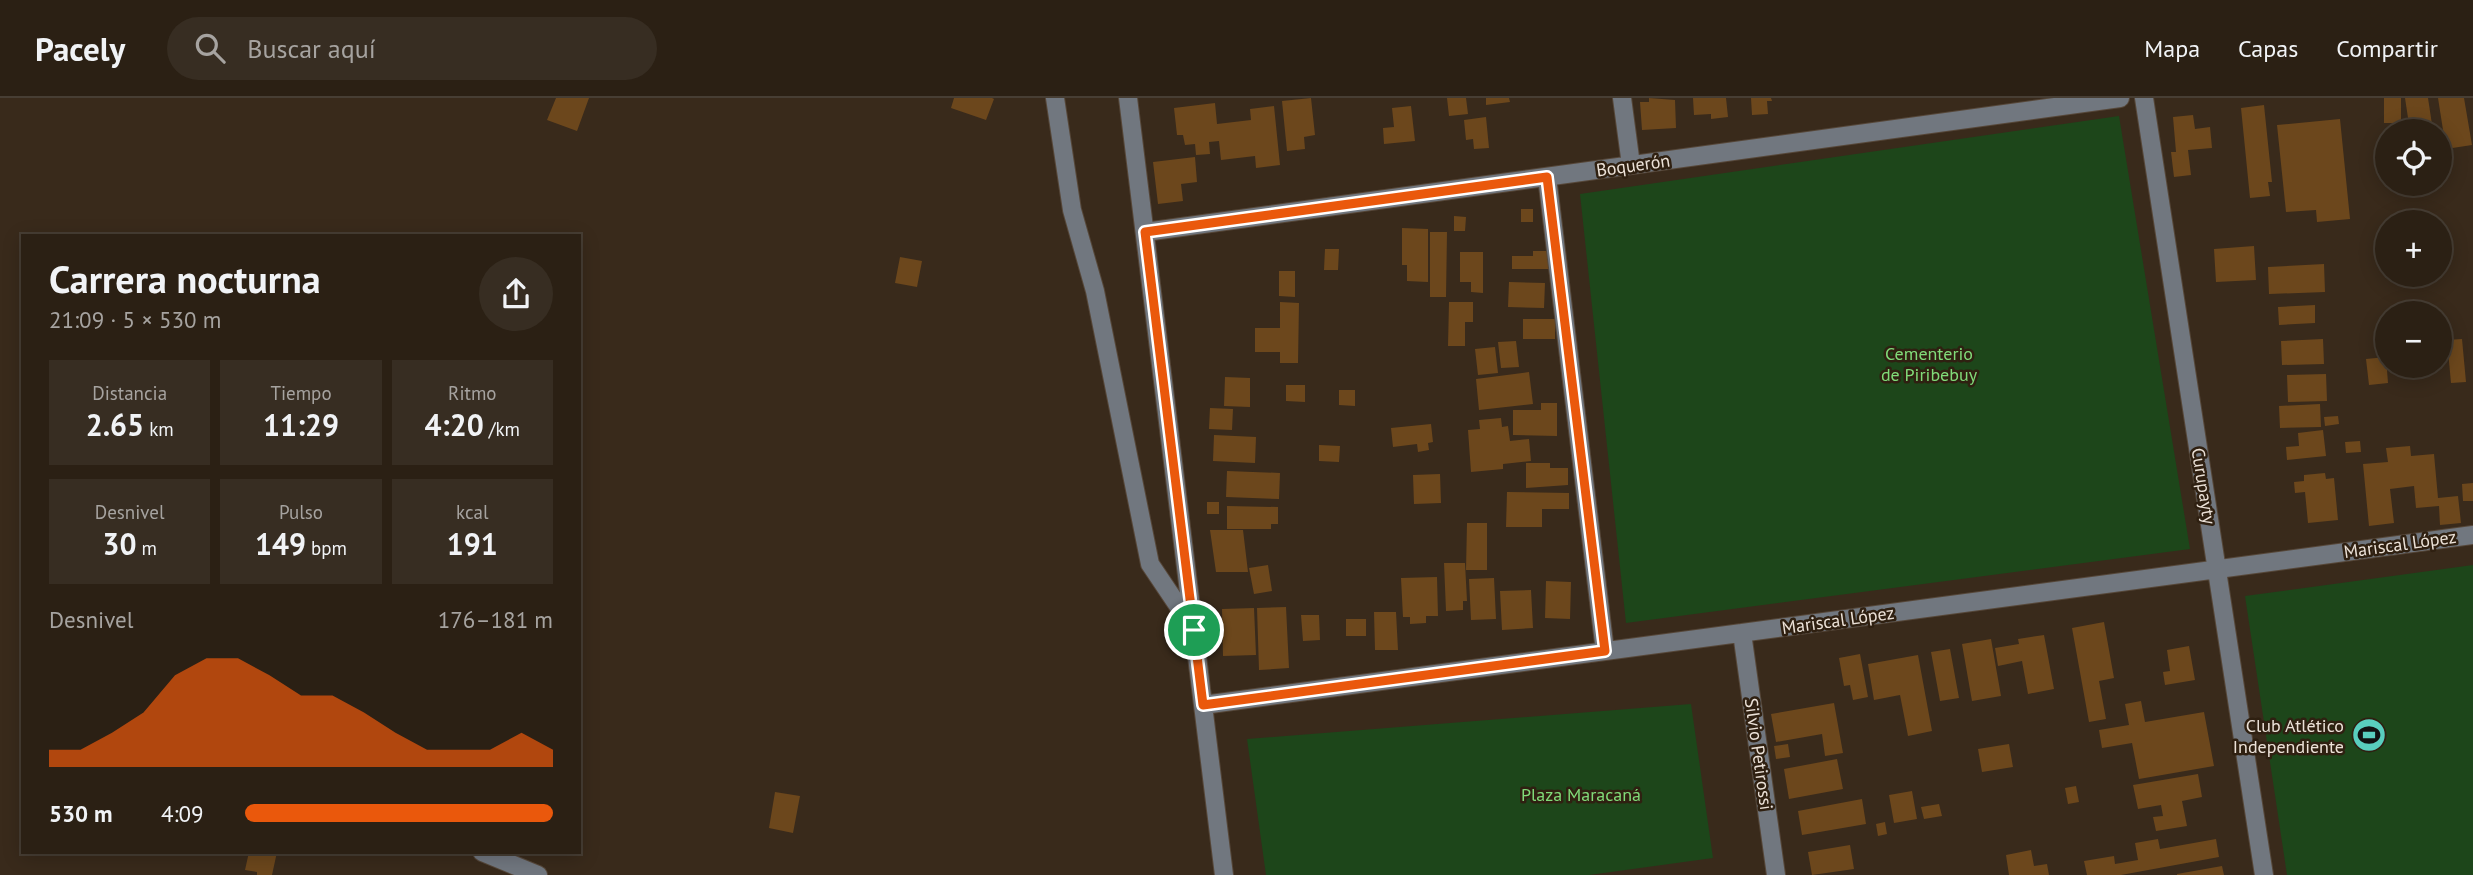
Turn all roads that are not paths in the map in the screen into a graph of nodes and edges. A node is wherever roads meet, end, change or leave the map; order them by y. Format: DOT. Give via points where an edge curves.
graph roads {
  1 [pos="1055,98"];
  2 [pos="1128,98"];
  3 [pos="1622,98"];
  4 [pos="2120,98"];
  5 [pos="2144,98"];
  6 [pos="1631,166"];
  7 [pos="1547,177"];
  8 [pos="1145,232"];
  9 [pos="2473,535"];
  10 [pos="2217,569"];
  11 [pos="1194,630"];
  12 [pos="1742,633"];
  13 [pos="1605,651"];
  14 [pos="1203,705"];
  15 [pos="487,854"];
  16 [pos="538,875"];
  17 [pos="1224,875"];
  18 [pos="1776,875"];
  19 [pos="2264,875"];
  1 -- 11 [label="street" via="1072,210 1095,291 1150,564"];
  2 -- 8 [label="street"];
  3 -- 6 [label="street"];
  4 -- 6 [label="street, Boquerón"];
  5 -- 10 [label="street, Curupayty"];
  6 -- 7 [label="street, Boquerón"];
  7 -- 8 [label="street, Boquerón"];
  7 -- 13 [label="street"];
  8 -- 11 [label="street"];
  9 -- 10 [label="street, Mariscal López"];
  10 -- 12 [label="street, Mariscal López"];
  10 -- 19 [label="street, Curupayty"];
  11 -- 14 [label="street"];
  12 -- 13 [label="street, Mariscal López"];
  12 -- 18 [label="street, Silvio Petirossi"];
  13 -- 14 [label="street, Mariscal López"];
  14 -- 17 [label="street"];
  15 -- 16 [label="street"];
}
